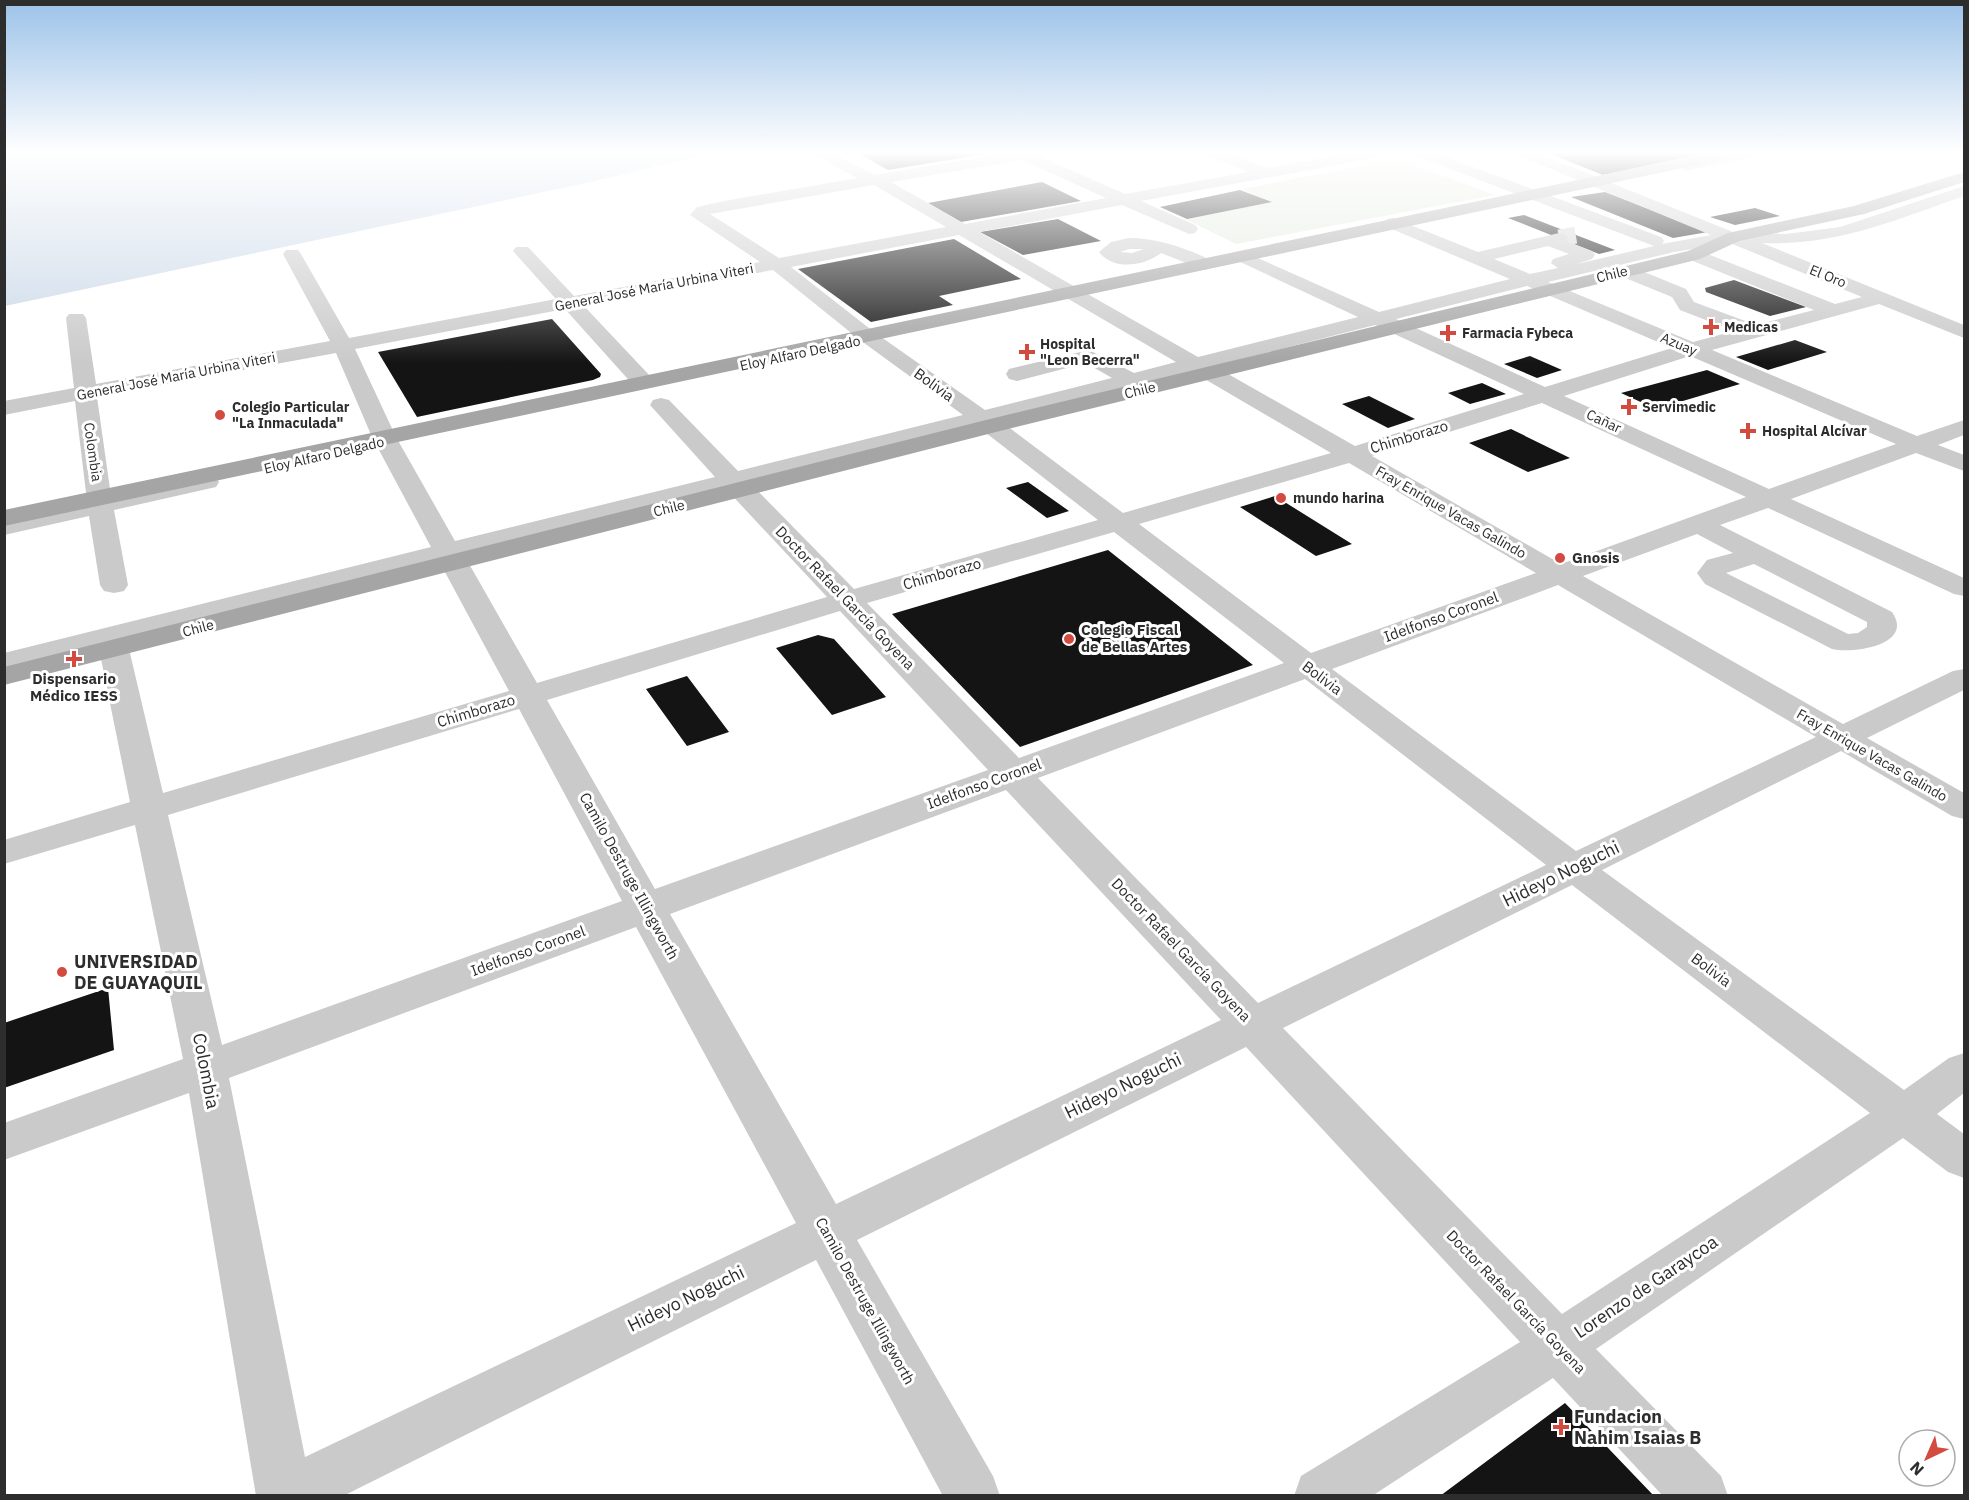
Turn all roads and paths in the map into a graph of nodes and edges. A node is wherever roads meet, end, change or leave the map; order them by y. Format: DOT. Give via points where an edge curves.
graph roads {
  1 [pos="712,223"];
  2 [pos="951,223"];
  3 [pos="1000,223"];
  4 [pos="1176,223"];
  5 [pos="1407,223"];
  6 [pos="1565,223"];
  7 [pos="1608,223"];
  8 [pos="1697,223"];
  9 [pos="1798,223"];
  10 [pos="1871,223"];
  11 [pos="1396,225"];
  12 [pos="1189,229"];
  13 [pos="963,230"];
  14 [pos="1569,236"];
  15 [pos="1734,237"];
  16 [pos="1656,241"];
  17 [pos="1154,246"];
  18 [pos="522,251"];
  19 [pos="292,254"];
  20 [pos="1694,255"];
  21 [pos="1246,257"];
  22 [pos="1476,258"];
  23 [pos="776,264"];
  24 [pos="1204,264"];
  25 [pos="1625,271"];
  26 [pos="1524,277"];
  27 [pos="1552,290"];
  28 [pos="1073,295"];
  29 [pos="1881,298"];
  30 [pos="570,303"];
  31 [pos="1832,310"];
  32 [pos="76,318"];
  33 [pos="1389,322"];
  34 [pos="1752,331"];
  35 [pos="1965,332"];
  36 [pos="869,337"];
  37 [pos="343,345"];
  38 [pos="1690,349"];
  39 [pos="1202,368"];
  40 [pos="1017,374"];
  41 [pos="1131,380"];
  42 [pos="643,382"];
  43 [pos="85,393"];
  44 [pos="1546,395"];
  45 [pos="661,405"];
  46 [pos="4,408"];
  47 [pos="985,422"];
  48 [pos="1965,427"];
  49 [pos="386,439"];
  50 [pos="1916,444"];
  51 [pos="1351,455"];
  52 [pos="1965,464"];
  53 [pos="736,484"];
  54 [pos="1769,497"];
  55 [pos="101,502"];
  56 [pos="4,518"];
  57 [pos="1119,523"];
  58 [pos="1698,524"];
  59 [pos="4,527"];
  60 [pos="1758,554"];
  61 [pos="452,556"];
  62 [pos="1559,574"];
  63 [pos="114,585"];
  64 [pos="1965,588"];
  65 [pos="848,600"];
  66 [pos="114,650"];
  67 [pos="4,662"];
  68 [pos="1307,666"];
  69 [pos="4,676"];
  70 [pos="1965,678"];
  71 [pos="529,695"];
  72 [pos="1842,738"];
  73 [pos="1013,774"];
  74 [pos="1965,808"];
  75 [pos="149,809"];
  76 [pos="4,852"];
  77 [pos="1574,868"];
  78 [pos="647,908"];
  79 [pos="1251,1024"];
  80 [pos="206,1069"];
  81 [pos="1965,1070"];
  82 [pos="1904,1114"];
  83 [pos="4,1142"];
  84 [pos="1965,1159"];
  85 [pos="826,1231"];
  86 [pos="1558,1346"];
  87 [pos="284,1495"];
  88 [pos="973,1496"];
  89 [pos="1321,1496"];
  90 [pos="1701,1496"];
  1 -- 23 [label="street, Bolivia"];
  2 -- 13 [label="street, Fray Enrique Vacas Galindo"];
  3 -- 13 [label="street, General José María Urbina Viteri"];
  4 -- 12 [label="street"];
  5 -- 11 [label="street, Eloy Alfaro Delgado"];
  6 -- 14 [label="street"];
  7 -- 16 [label="street"];
  8 -- 15 [label="street, El Oro"];
  9 -- 15 [label="main road"];
  10 -- 15 [label="street" via="1844,232 1786,239"];
  11 -- 21 [label="street, Eloy Alfaro Delgado"];
  11 -- 22 [label="street, Azuay"];
  13 -- 23 [label="street, General José María Urbina Viteri"];
  13 -- 28 [label="street, Fray Enrique Vacas Galindo"];
  14 -- 22 [label="street"];
  14 -- 26 [label="street" via="1586,255"];
  15 -- 20 [label="main road, Chile"];
  15 -- 26 [label="street, Chile"];
  15 -- 29 [label="street, El Oro"];
  17 -- 24 [label="street"];
  18 -- 30 [label="street"];
  19 -- 37 [label="street, Camilo Destruge Illingworth"];
  20 -- 25 [label="main road, Chile"];
  20 -- 31 [label="street"];
  21 -- 24 [label="main road, Eloy Alfaro Delgado"];
  21 -- 28 [label="street, Eloy Alfaro Delgado"];
  21 -- 33 [label="street, Cañar"];
  22 -- 26 [label="street, Azuay"];
  23 -- 30 [label="street, General José María Urbina Viteri"];
  23 -- 36 [label="street, Bolivia"];
  24 -- 28 [label="main road, Eloy Alfaro Delgado"];
  25 -- 27 [label="main road, Chile"];
  25 -- 34 [label="street" via="1679,293 1687,306"];
  26 -- 27 [label="street, Azuay"];
  26 -- 33 [label="street, Chile"];
  27 -- 33 [label="main road, Chile"];
  27 -- 38 [label="street, Azuay"];
  28 -- 36 [label="street, Eloy Alfaro Delgado"];
  28 -- 39 [label="street, Fray Enrique Vacas Galindo"];
  29 -- 31 [label="street, Chimborazo"];
  29 -- 35 [label="street, El Oro"];
  30 -- 37 [label="street, General José María Urbina Viteri"];
  30 -- 42 [label="street"];
  31 -- 34 [label="street, Chimborazo"];
  32 -- 43 [label="street, Colombia"];
  33 -- 39 [label="main road, Chile"];
  33 -- 44 [label="street, Cañar"];
  34 -- 38 [label="street, Chimborazo"];
  36 -- 42 [label="main road, Eloy Alfaro Delgado"];
  36 -- 47 [label="street, Bolivia"];
  36 -- 49 [label="street, Eloy Alfaro Delgado"];
  37 -- 43 [label="street, General José María Urbina Viteri"];
  37 -- 49 [label="street, Camilo Destruge Illingworth"];
  38 -- 44 [label="street, Chimborazo"];
  38 -- 50 [label="street, Azuay"];
  39 -- 41 [label="street, Chile"];
  39 -- 47 [label="main road, Chile"];
  39 -- 51 [label="street, Fray Enrique Vacas Galindo"];
  40 -- 41 [label="street" via="1089,356"];
  41 -- 47 [label="street, Chile"];
  42 -- 49 [label="main road, Eloy Alfaro Delgado"];
  43 -- 46 [label="street, General José María Urbina Viteri"];
  43 -- 55 [label="street, Colombia"];
  44 -- 51 [label="street, Chimborazo"];
  44 -- 54 [label="street, Cañar"];
  45 -- 53 [label="street, Doctor Rafael García Goyena"];
  47 -- 53 [label="main road, Chile"];
  47 -- 57 [label="street, Bolivia"];
  48 -- 50 [label="street, Idelfonso Coronel"];
  49 -- 55 [label="main road, Eloy Alfaro Delgado"];
  49 -- 61 [label="street, Camilo Destruge Illingworth"];
  50 -- 52 [label="street, Azuay"];
  50 -- 54 [label="street, Idelfonso Coronel"];
  51 -- 57 [label="street, Chimborazo"];
  51 -- 62 [label="street, Fray Enrique Vacas Galindo"];
  53 -- 61 [label="main road, Chile"];
  53 -- 65 [label="street, Doctor Rafael García Goyena"];
  54 -- 58 [label="street, Idelfonso Coronel"];
  54 -- 64 [label="street, Cañar"];
  55 -- 56 [label="main road, Eloy Alfaro Delgado"];
  55 -- 59 [label="street, Eloy Alfaro Delgado"];
  55 -- 63 [label="street, Colombia"];
  57 -- 65 [label="street, Chimborazo"];
  57 -- 68 [label="street, Bolivia"];
  58 -- 60 [label="street"];
  58 -- 62 [label="street, Idelfonso Coronel"];
  60 -- 60 [label="street" via="1882,618 1881,631 1865,641 1843,643 1711,573 1717,566"];
  61 -- 66 [label="main road, Chile"];
  61 -- 67 [label="street, Chile"];
  61 -- 71 [label="street, Camilo Destruge Illingworth"];
  62 -- 68 [label="street, Idelfonso Coronel"];
  62 -- 72 [label="street, Fray Enrique Vacas Galindo"];
  65 -- 71 [label="street, Chimborazo"];
  65 -- 73 [label="street, Doctor Rafael García Goyena"];
  66 -- 69 [label="main road, Chile"];
  66 -- 75 [label="street, Colombia"];
  68 -- 73 [label="street, Idelfonso Coronel"];
  68 -- 77 [label="street, Bolivia"];
  70 -- 72 [label="street, Hideyo Noguchi"];
  71 -- 75 [label="street, Chimborazo"];
  71 -- 78 [label="street, Camilo Destruge Illingworth"];
  72 -- 74 [label="street, Fray Enrique Vacas Galindo"];
  72 -- 77 [label="street, Hideyo Noguchi"];
  73 -- 78 [label="street, Idelfonso Coronel"];
  73 -- 79 [label="street, Doctor Rafael García Goyena"];
  75 -- 76 [label="street, Chimborazo"];
  75 -- 80 [label="street, Colombia"];
  77 -- 79 [label="street, Hideyo Noguchi"];
  77 -- 82 [label="street, Bolivia"];
  78 -- 80 [label="street, Idelfonso Coronel"];
  78 -- 85 [label="street, Camilo Destruge Illingworth"];
  79 -- 85 [label="street, Hideyo Noguchi"];
  79 -- 86 [label="street, Doctor Rafael García Goyena"];
  80 -- 83 [label="street, Idelfonso Coronel"];
  80 -- 87 [label="street, Colombia"];
  81 -- 82 [label="street, Lorenzo de Garaycoa"];
  82 -- 84 [label="street, Bolivia"];
  82 -- 86 [label="street, Lorenzo de Garaycoa"];
  85 -- 87 [label="street, Hideyo Noguchi"];
  85 -- 88 [label="street, Camilo Destruge Illingworth"];
  86 -- 89 [label="street, Lorenzo de Garaycoa"];
  86 -- 90 [label="street, Doctor Rafael García Goyena"];
}
